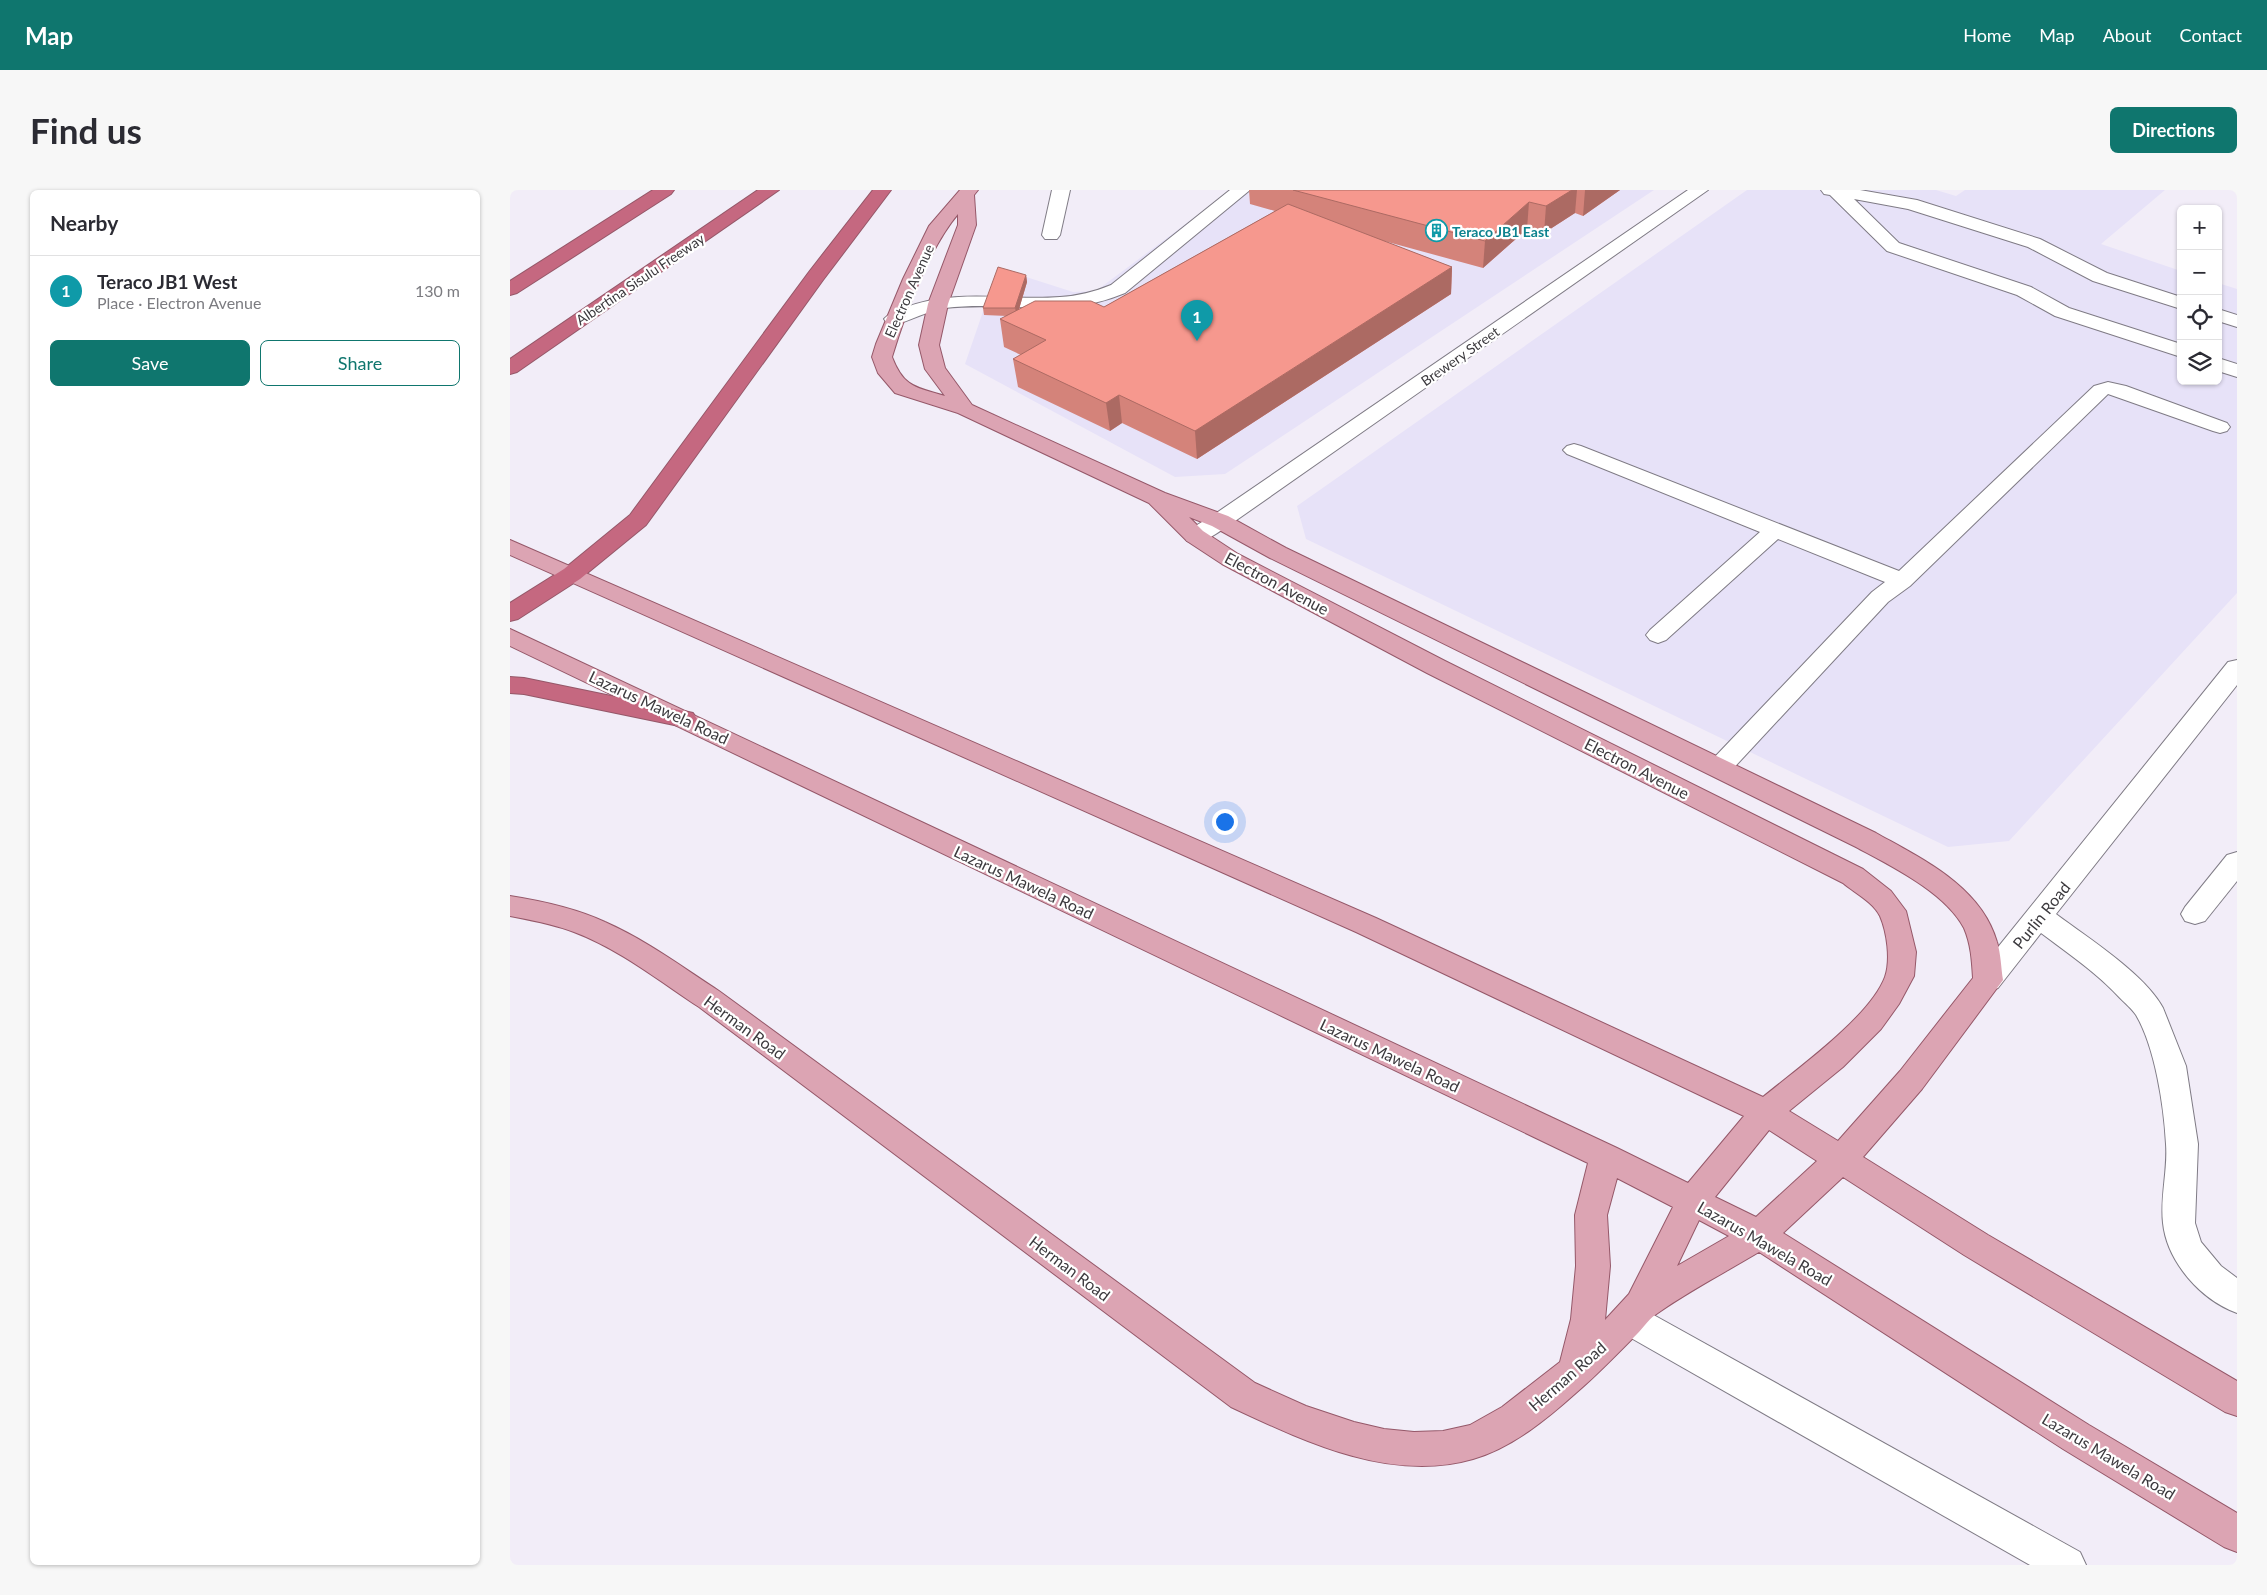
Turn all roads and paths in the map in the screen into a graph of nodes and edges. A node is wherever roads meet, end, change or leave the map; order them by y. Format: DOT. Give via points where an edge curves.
graph roads {
  1 [pos="665,190"];
  2 [pos="770,190"];
  3 [pos="882,190"];
  4 [pos="1061,190"];
  5 [pos="1241,190"];
  6 [pos="1700,190"];
  7 [pos="1833,191"];
  8 [pos="967,192"];
  9 [pos="1051,235"];
  10 [pos="510,289"];
  11 [pos="2177,302"];
  12 [pos="2177,306"];
  13 [pos="936,311"];
  14 [pos="2222,316"];
  15 [pos="894,319"];
  16 [pos="2237,320"];
  17 [pos="2148,339"];
  18 [pos="2177,350"];
  19 [pos="2222,365"];
  20 [pos="510,368"];
  21 [pos="2237,371"];
  22 [pos="965,409"];
  23 [pos="2220,427"];
  24 [pos="1574,450"];
  25 [pos="1157,498"];
  26 [pos="1220,521"];
  27 [pos="1774,531"];
  28 [pos="1195,536"];
  29 [pos="510,547"];
  30 [pos="572,574"];
  31 [pos="1902,581"];
  32 [pos="510,614"];
  33 [pos="1658,635"];
  34 [pos="510,637"];
  35 [pos="2237,668"];
  36 [pos="510,685"];
  37 [pos="684,719"];
  38 [pos="1719,768"];
  39 [pos="2237,862"];
  40 [pos="510,906"];
  41 [pos="2195,914"];
  42 [pos="2040,917"];
  43 [pos="1988,980"];
  44 [pos="1766,1112"];
  45 [pos="1606,1157"];
  46 [pos="1841,1159"];
  47 [pos="1693,1200"];
  48 [pos="1759,1235"];
  49 [pos="2237,1298"];
  50 [pos="1635,1312"];
  51 [pos="1575,1372"];
  52 [pos="2237,1400"];
  53 [pos="2237,1534"];
  54 [pos="2067,1565"];
  1 -- 10 [label="highway"];
  2 -- 20 [label="highway, Albertina Sisulu Freeway"];
  3 -- 30 [label="highway" via="651,504 638,520"];
  4 -- 9 [label="street"];
  5 -- 13 [label="street" via="1118,289 1103,310 1073,317"];
  6 -- 26 [label="street, Brewery Street"];
  7 -- 11 [label="street" via="1898,201 1968,222 2034,244 2100,277"];
  7 -- 17 [label="street" via="1893,247 2024,291 2062,312"];
  8 -- 13 [label="main road" via="967,225"];
  8 -- 15 [label="main road, Electron Avenue" via="938,226"];
  12 -- 17 [label="street"];
  13 -- 15 [label="street"];
  13 -- 22 [label="main road" via="930,356 935,369"];
  14 -- 16 [label="street"];
  15 -- 22 [label="main road, Electron Avenue" via="882,357 888,373 902,389"];
  17 -- 18 [label="street"];
  19 -- 21 [label="street"];
  22 -- 25 [label="main road, Electron Avenue"];
  23 -- 31 [label="street" via="2119,390 2101,390"];
  24 -- 27 [label="street"];
  25 -- 26 [label="main road, Electron Avenue"];
  25 -- 28 [label="main road, Electron Avenue"];
  26 -- 28 [label="street, Brewery Street"];
  26 -- 38 [label="main road, Electron Avenue" via="1278,553"];
  27 -- 31 [label="street"];
  27 -- 33 [label="street"];
  28 -- 44 [label="main road, Electron Avenue" via="1230,559 1436,667 1853,876 1881,898 1892,911 1902,952 1900,976 1890,996 1871,1021 1832,1058"];
  29 -- 30 [label="main road"];
  30 -- 32 [label="highway"];
  30 -- 44 [label="main road" via="1366,925"];
  31 -- 38 [label="street" via="1880,597"];
  34 -- 37 [label="main road, Lazarus Mawela Road"];
  35 -- 42 [label="street, Purlin Road"];
  36 -- 37 [label="highway"];
  37 -- 45 [label="main road, Lazarus Mawela Road"];
  38 -- 43 [label="main road, Electron Avenue" via="1866,840 1945,889 1970,913 1983,940"];
  39 -- 41 [label="street"];
  40 -- 51 [label="main road, Herman Road" via="558,916 624,943 709,1000 1198,1363 1243,1395 1292,1419 1365,1442 1408,1448 1449,1446 1473,1442 1512,1421"];
  42 -- 43 [label="street, Purlin Road"];
  42 -- 49 [label="street" via="2112,971 2148,1008 2171,1066 2182,1144 2179,1223 2186,1249 2209,1276"];
  43 -- 46 [label="main road, Purlin Road" via="1911,1080"];
  44 -- 46 [label="main road"];
  44 -- 47 [label="main road, Herman Road"];
  45 -- 47 [label="main road, Lazarus Mawela Road"];
  45 -- 51 [label="main road" via="1591,1215 1593,1266 1588,1320"];
  46 -- 48 [label="main road, Herman Road"];
  46 -- 52 [label="main road" via="1976,1246"];
  47 -- 48 [label="main road, Lazarus Mawela Road"];
  47 -- 50 [label="main road, Herman Road"];
  48 -- 50 [label="main road, Herman Road"];
  48 -- 53 [label="main road, Lazarus Mawela Road" via="2076,1437"];
  50 -- 51 [label="main road, Herman Road"];
  50 -- 54 [label="street"];
}
